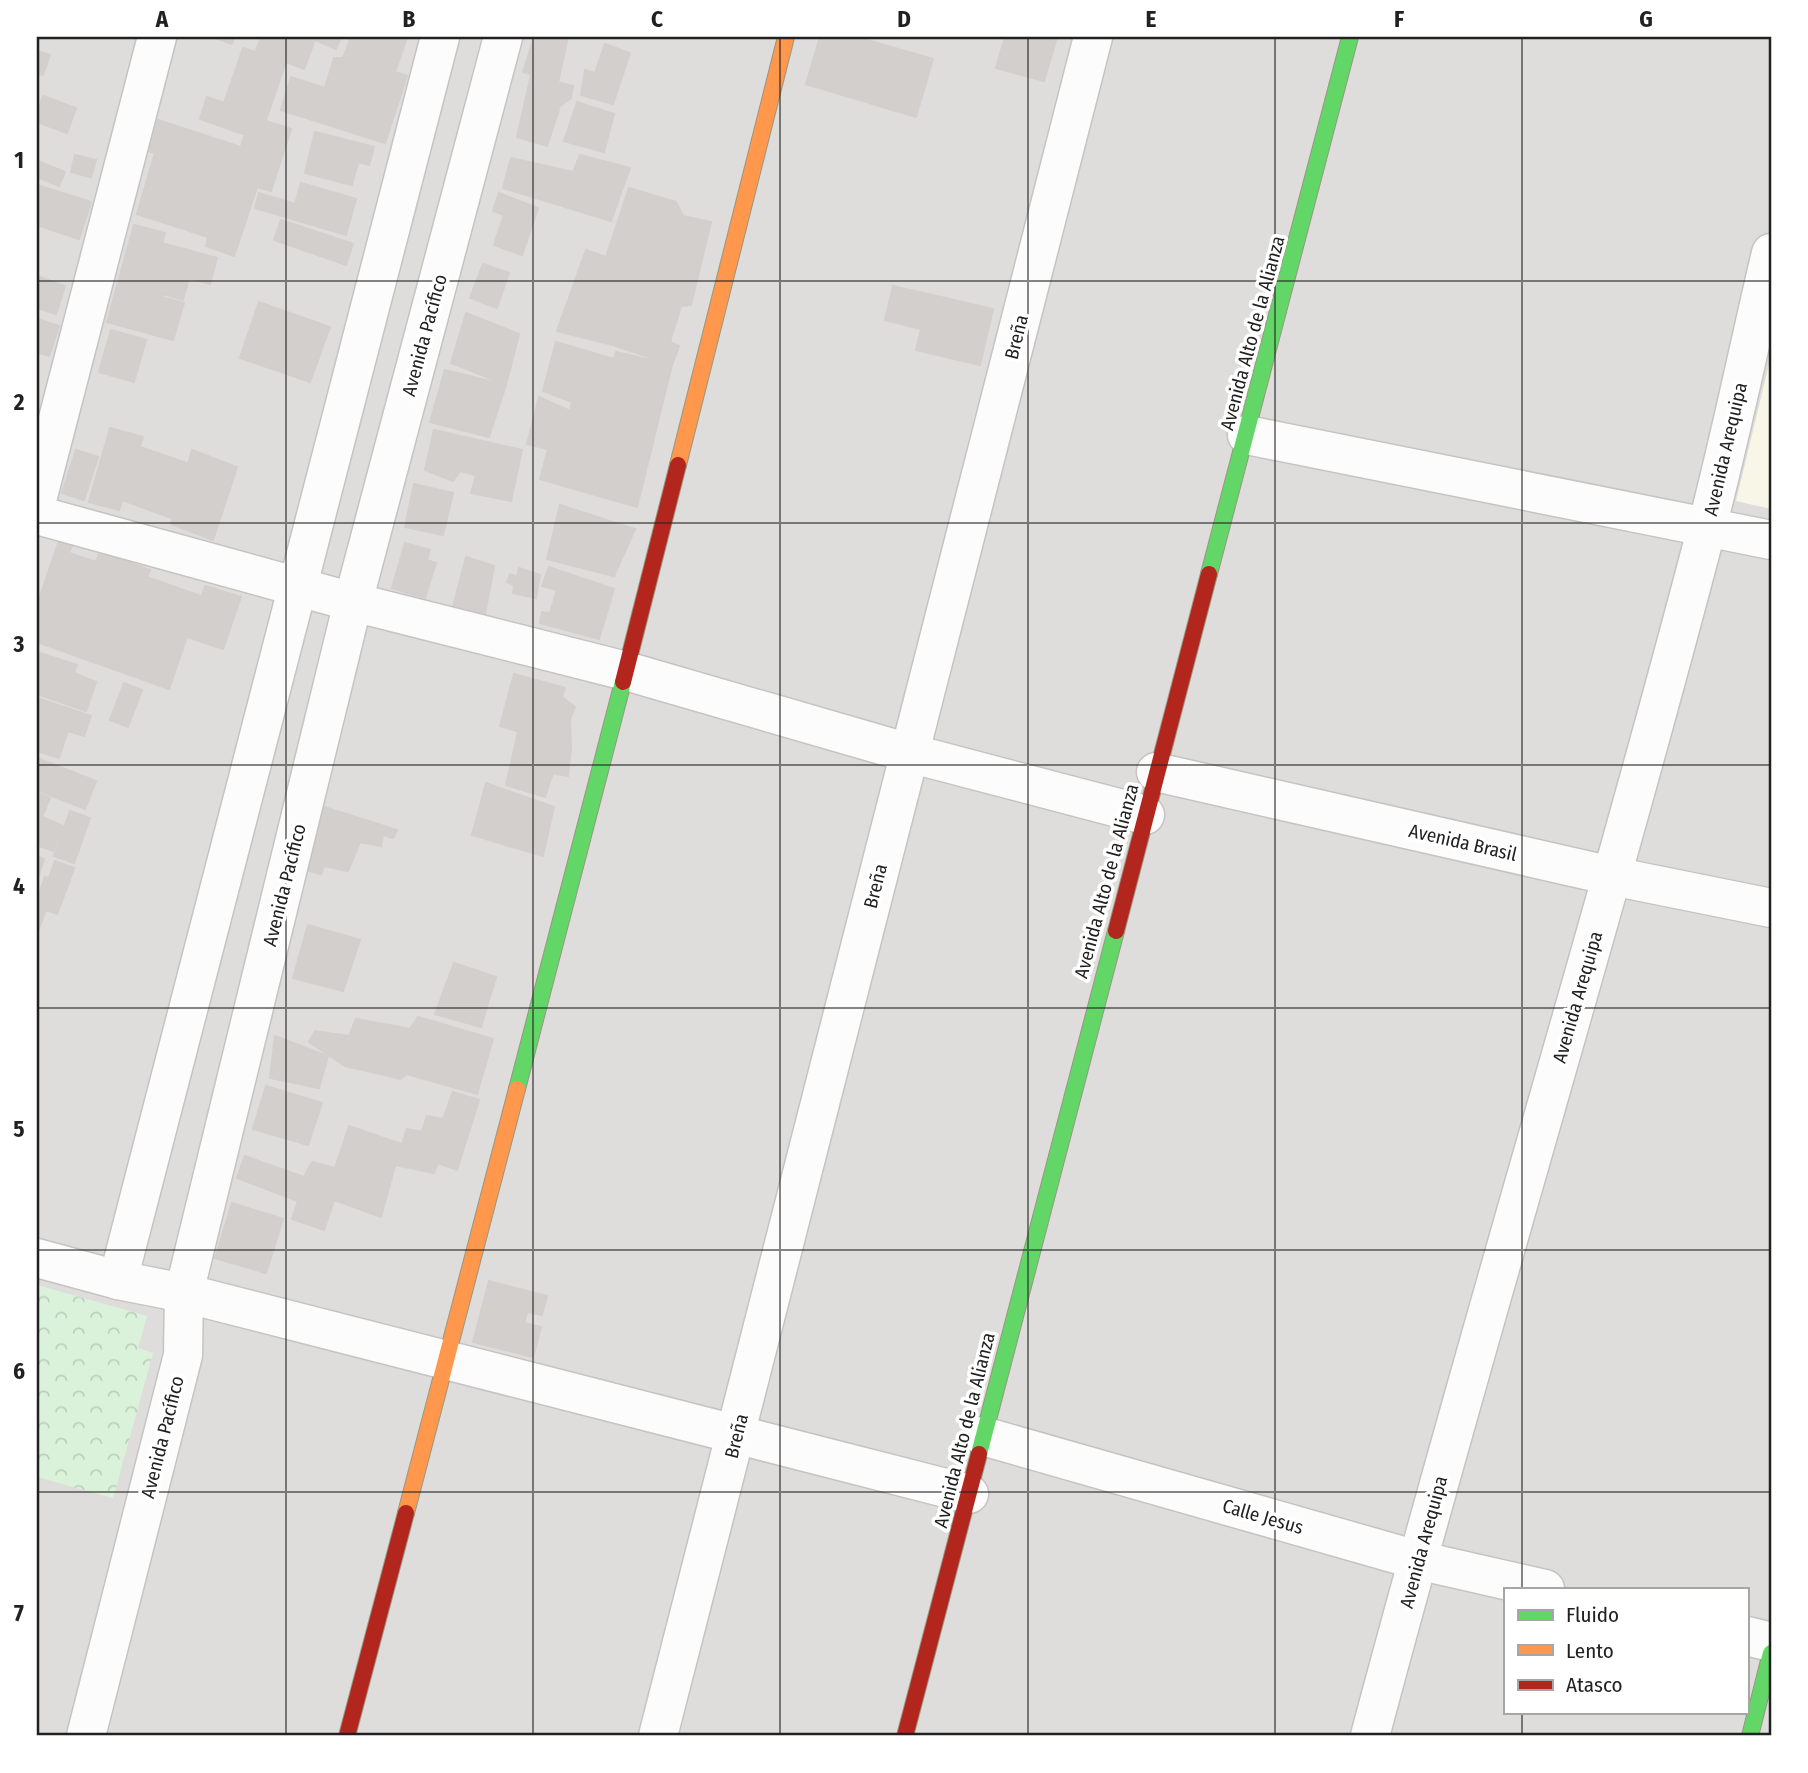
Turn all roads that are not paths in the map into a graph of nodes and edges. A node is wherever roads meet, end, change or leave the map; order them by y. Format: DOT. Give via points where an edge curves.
graph roads {
  1 [pos="157,37"];
  2 [pos="440,37"];
  3 [pos="503,37"];
  4 [pos="786,37"];
  5 [pos="1093,37"];
  6 [pos="1350,37"];
  7 [pos="1771,253"];
  8 [pos="1247,435"];
  9 [pos="37,500"];
  10 [pos="37,515"];
  11 [pos="1706,528"];
  12 [pos="1771,540"];
  13 [pos="298,586"];
  14 [pos="353,602"];
  15 [pos="626,671"];
  16 [pos="909,753"];
  17 [pos="1156,772"];
  18 [pos="1146,815"];
  19 [pos="1612,876"];
  20 [pos="1771,908"];
  21 [pos="37,1258"];
  22 [pos="118,1280"];
  23 [pos="184,1293"];
  24 [pos="446,1360"];
  25 [pos="736,1435"];
  26 [pos="983,1436"];
  27 [pos="969,1494"];
  28 [pos="1417,1560"];
  29 [pos="1541,1588"];
  30 [pos="1748,1636"];
  31 [pos="1771,1642"];
  32 [pos="1771,1653"];
  33 [pos="86,1736"];
  34 [pos="347,1736"];
  35 [pos="658,1736"];
  36 [pos="905,1736"];
  37 [pos="1370,1736"];
  38 [pos="1749,1736"];
  1 -- 9 [label="street"];
  2 -- 13 [label="street"];
  3 -- 14 [label="street, Avenida Pacífico"];
  4 -- 15 [label="street"];
  5 -- 16 [label="street, Breña"];
  6 -- 8 [label="street, Avenida Alto de la Alianza"];
  7 -- 11 [label="street, Avenida Arequipa"];
  8 -- 11 [label="street"];
  8 -- 17 [label="street, Avenida Alto de la Alianza"];
  10 -- 13 [label="street"];
  11 -- 12 [label="street"];
  11 -- 19 [label="street, Avenida Arequipa"];
  13 -- 14 [label="street"];
  13 -- 22 [label="street"];
  14 -- 15 [label="street"];
  14 -- 23 [label="street, Avenida Pacífico"];
  15 -- 16 [label="street"];
  15 -- 24 [label="street"];
  16 -- 18 [label="street"];
  16 -- 25 [label="street, Breña"];
  17 -- 18 [label="street, Avenida Alto de la Alianza"];
  17 -- 19 [label="street, Avenida Brasil"];
  18 -- 26 [label="street, Avenida Alto de la Alianza"];
  19 -- 20 [label="street, Avenida Brasil"];
  19 -- 28 [label="street, Avenida Arequipa"];
  21 -- 22 [label="street"];
  22 -- 23 [label="street"];
  23 -- 24 [label="street"];
  23 -- 33 [label="street, Avenida Pacífico" via="183,1355"];
  24 -- 25 [label="street"];
  24 -- 34 [label="street"];
  25 -- 27 [label="street"];
  25 -- 35 [label="street, Breña"];
  26 -- 27 [label="street, Avenida Alto de la Alianza"];
  26 -- 28 [label="street, Calle Jesus"];
  27 -- 36 [label="street, Avenida Alto de la Alianza"];
  28 -- 29 [label="street, Calle Jesus"];
  28 -- 37 [label="street, Avenida Arequipa"];
  30 -- 31 [label="street"];
  32 -- 38 [label="street"];
}
